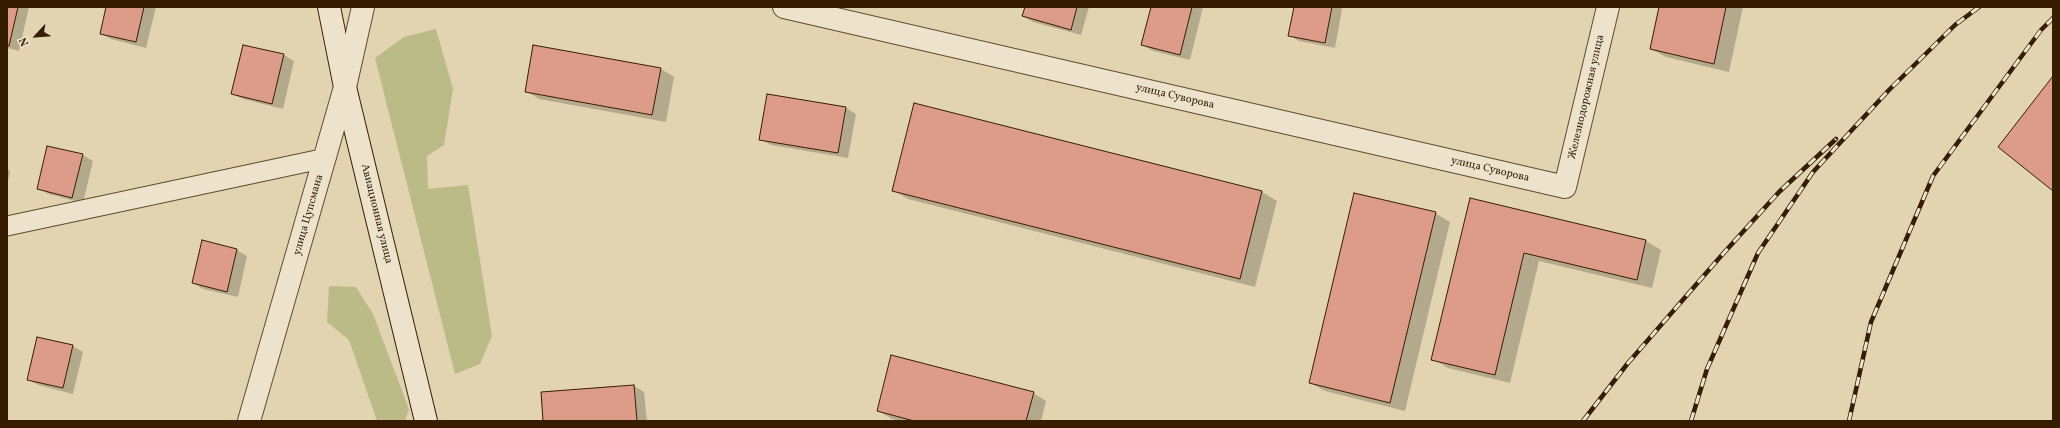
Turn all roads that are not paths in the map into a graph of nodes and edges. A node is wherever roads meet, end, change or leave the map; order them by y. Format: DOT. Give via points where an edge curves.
graph roads {
  1 [pos="329,7"];
  2 [pos="363,7"];
  3 [pos="784,7"];
  4 [pos="1608,7"];
  5 [pos="345,87"];
  6 [pos="326,158"];
  7 [pos="1565,187"];
  8 [pos="7,226"];
  9 [pos="250,421"];
  10 [pos="426,421"];
  1 -- 5 [label="street, Авиационная улица"];
  2 -- 5 [label="street, улица Цупсмана"];
  3 -- 7 [label="street, улица Суворова"];
  4 -- 7 [label="street, Железнодорожная улица"];
  5 -- 6 [label="street, улица Цупсмана"];
  5 -- 10 [label="street, Авиационная улица"];
  6 -- 8 [label="lane"];
  6 -- 9 [label="street, улица Цупсмана"];
}
